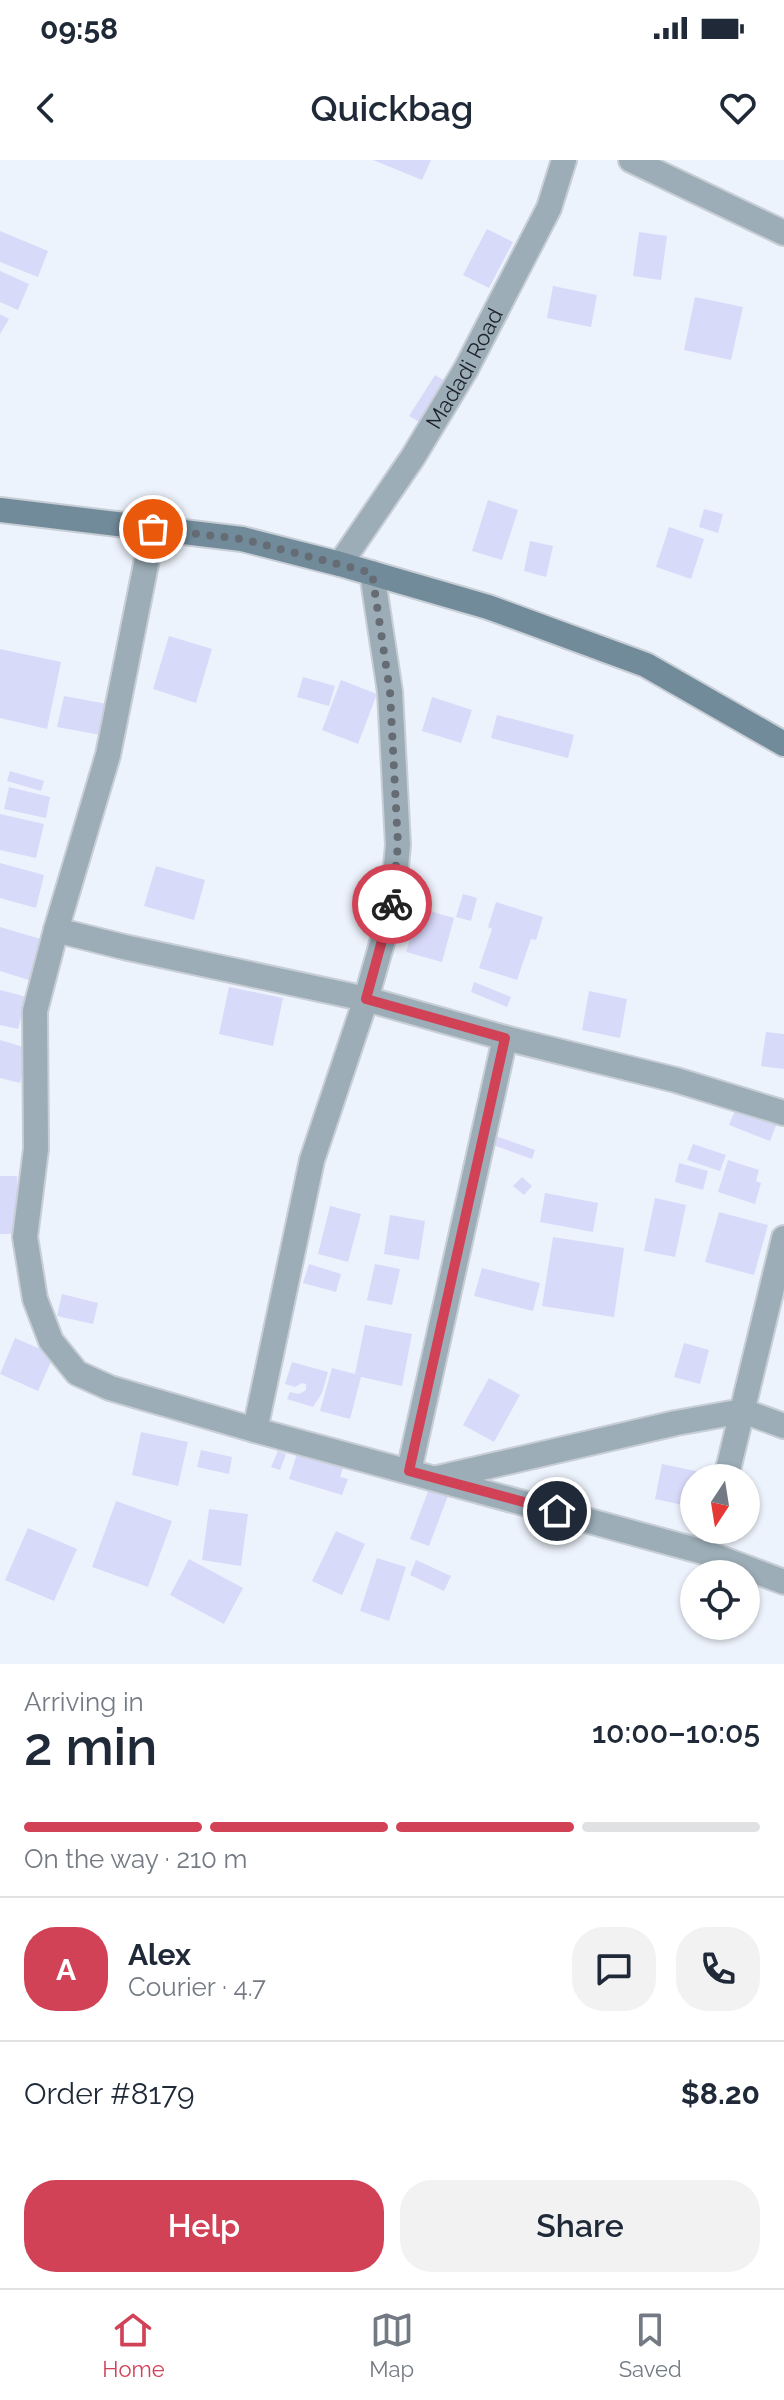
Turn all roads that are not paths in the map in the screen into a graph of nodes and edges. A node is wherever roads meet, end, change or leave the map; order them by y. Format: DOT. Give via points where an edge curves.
graph roads {
  1 [pos="564,160"];
  2 [pos="631,160"];
  3 [pos="784,233"];
  4 [pos="0,510"];
  5 [pos="153,529"];
  6 [pos="340,564"];
  7 [pos="372,573"];
  8 [pos="784,744"];
  9 [pos="56,930"];
  10 [pos="366,999"];
  11 [pos="505,1038"];
  12 [pos="784,1113"];
  13 [pos="784,1238"];
  14 [pos="743,1411"];
  15 [pos="784,1426"];
  16 [pos="255,1430"];
  17 [pos="730,1464"];
  18 [pos="409,1471"];
  19 [pos="436,1478"];
  20 [pos="680,1534"];
  21 [pos="715,1544"];
  22 [pos="784,1582"];
  1 -- 6 [label="street, Madadi Road" via="549,208 466,369"];
  2 -- 3 [label="street"];
  4 -- 5 [label="main road"];
  5 -- 6 [label="main road" via="242,539"];
  5 -- 9 [label="street" via="108,755"];
  6 -- 7 [label="main road"];
  7 -- 8 [label="main road" via="488,607 646,665"];
  7 -- 10 [label="street" via="390,692 398,845 392,908"];
  9 -- 10 [label="street"];
  9 -- 16 [label="street" via="35,1011 36,1149 25,1237 35,1299 51,1341 77,1373 110,1388"];
  10 -- 11 [label="street"];
  10 -- 16 [label="street" via="312,1160"];
  11 -- 12 [label="street"];
  11 -- 18 [label="street"];
  13 -- 14 [label="street"];
  14 -- 15 [label="street"];
  14 -- 17 [label="street"];
  14 -- 19 [label="street"];
  16 -- 18 [label="street"];
  18 -- 19 [label="street"];
  19 -- 20 [label="street"];
  21 -- 22 [label="street"];
}
